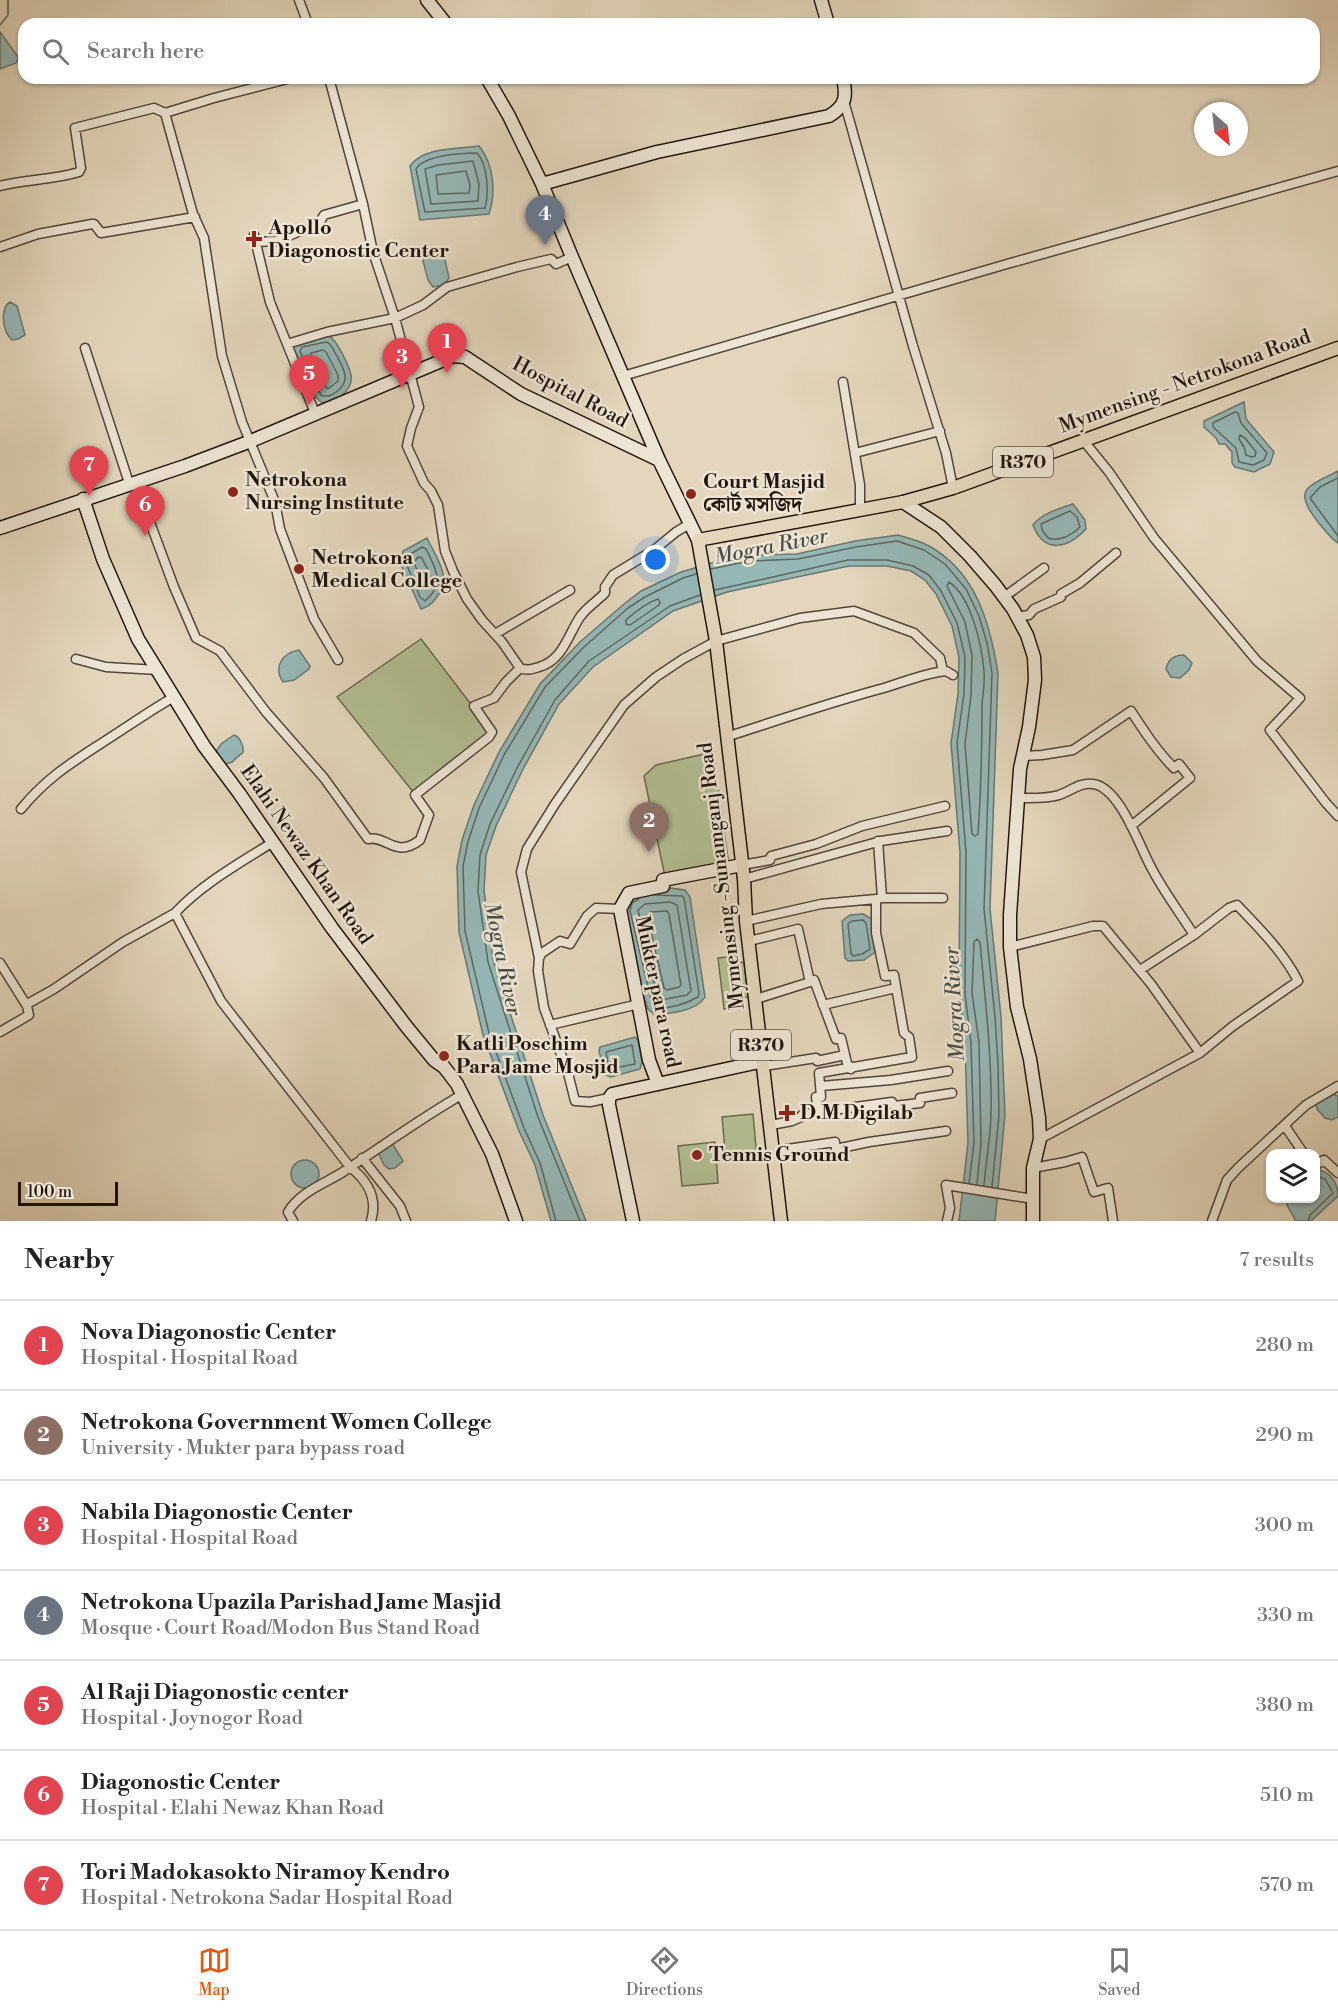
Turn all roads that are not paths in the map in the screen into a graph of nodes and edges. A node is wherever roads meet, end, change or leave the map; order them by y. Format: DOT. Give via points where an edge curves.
graph roads {
  1 [pos="298,0"];
  2 [pos="427,0"];
  3 [pos="821,0"];
  4 [pos="306,18"];
  5 [pos="441,18"];
  6 [pos="826,18"];
  7 [pos="268,84"];
  8 [pos="331,84"];
  9 [pos="490,84"];
  10 [pos="844,84"];
  11 [pos="844,101"];
  12 [pos="165,113"];
  13 [pos="1338,171"];
  14 [pos="542,184"];
  15 [pos="0,186"];
  16 [pos="363,204"];
  17 [pos="195,217"];
  18 [pos="0,247"];
  19 [pos="572,257"];
  20 [pos="900,295"];
  21 [pos="395,318"];
  22 [pos="287,344"];
  23 [pos="85,348"];
  24 [pos="1338,348"];
  25 [pos="409,374"];
  26 [pos="623,376"];
  27 [pos="843,382"];
  28 [pos="315,413"];
  29 [pos="940,430"];
  30 [pos="1083,440"];
  31 [pos="251,441"];
  32 [pos="855,453"];
  33 [pos="659,460"];
  34 [pos="132,482"];
  35 [pos="953,488"];
  36 [pos="83,499"];
  37 [pos="903,502"];
  38 [pos="860,510"];
  39 [pos="691,524"];
  40 [pos="0,528"];
  41 [pos="698,540"];
  42 [pos="1116,553"];
  43 [pos="1044,568"];
  44 [pos="570,590"];
  45 [pos="1004,597"];
  46 [pos="1017,617"];
  47 [pos="495,634"];
  48 [pos="715,637"];
  49 [pos="76,658"];
  50 [pos="338,660"];
  51 [pos="520,668"];
  52 [pos="158,670"];
  53 [pos="943,671"];
  54 [pos="953,675"];
  55 [pos="174,697"];
  56 [pos="726,736"];
  57 [pos="1023,756"];
  58 [pos="1018,798"];
  59 [pos="945,806"];
  60 [pos="21,808"];
  61 [pos="1338,816"];
  62 [pos="1131,826"];
  63 [pos="947,831"];
  64 [pos="273,842"];
  65 [pos="878,842"];
  66 [pos="742,865"];
  67 [pos="744,879"];
  68 [pos="879,898"];
  69 [pos="943,898"];
  70 [pos="620,909"];
  71 [pos="175,913"];
  72 [pos="746,921"];
  73 [pos="1194,935"];
  74 [pos="749,941"];
  75 [pos="1010,947"];
  76 [pos="539,958"];
  77 [pos="0,963"];
  78 [pos="1140,970"];
  79 [pos="810,982"];
  80 [pos="896,988"];
  81 [pos="756,999"];
  82 [pos="639,1004"];
  83 [pos="823,1005"];
  84 [pos="27,1006"];
  85 [pos="550,1024"];
  86 [pos="0,1032"];
  87 [pos="1200,1053"];
  88 [pos="844,1055"];
  89 [pos="763,1063"];
  90 [pos="851,1069"];
  91 [pos="948,1071"];
  92 [pos="657,1084"];
  93 [pos="821,1086"];
  94 [pos="1338,1086"];
  95 [pos="952,1093"];
  96 [pos="463,1094"];
  97 [pos="609,1098"];
  98 [pos="818,1112"];
  99 [pos="771,1125"];
  100 [pos="1285,1126"];
  101 [pos="946,1131"];
  102 [pos="1040,1139"];
  103 [pos="1301,1149"];
  104 [pos="774,1151"];
  105 [pos="362,1158"];
  106 [pos="1320,1163"];
  107 [pos="350,1167"];
  108 [pos="1033,1168"];
  109 [pos="1338,1173"];
  110 [pos="1033,1199"];
  111 [pos="293,1221"];
  112 [pos="371,1221"];
  113 [pos="406,1221"];
  114 [pos="516,1221"];
  115 [pos="633,1221"];
  116 [pos="781,1221"];
  117 [pos="947,1221"];
  118 [pos="1033,1221"];
  119 [pos="1113,1221"];
  120 [pos="1212,1221"];
  1 -- 4 [label="street"];
  2 -- 5 [label="street"];
  3 -- 6 [label="street"];
  7 -- 12 [label="street"];
  8 -- 16 [label="street"];
  9 -- 14 [label="street"];
  10 -- 11 [label="street"];
  11 -- 14 [label="street" via="829,116 657,152"];
  11 -- 20 [label="street"];
  12 -- 15 [label="street" via="154,108 75,128 79,172"];
  12 -- 17 [label="street"];
  13 -- 20 [label="street"];
  14 -- 19 [label="street"];
  16 -- 21 [label="street" via="373,252"];
  16 -- 22 [label="street" via="324,215 314,228 277,241 255,238 270,302"];
  17 -- 18 [label="street" via="101,233 92,224 38,234"];
  17 -- 31 [label="street" via="204,238 222,356"];
  19 -- 21 [label="street" via="556,264 551,260 517,267 447,287 423,305"];
  19 -- 26 [label="street"];
  20 -- 26 [label="street"];
  20 -- 29 [label="street"];
  21 -- 22 [label="street"];
  21 -- 25 [label="street"];
  22 -- 28 [label="street"];
  23 -- 34 [label="street"];
  24 -- 30 [label="main road, Mymensing - Netrokona Road / R370"];
  25 -- 28 [label="street, Hospital Road"];
  25 -- 33 [label="street, Hospital Road" via="453,356 465,357 521,394"];
  25 -- 47 [label="street" via="419,407 407,446 438,505 445,550 466,599"];
  26 -- 33 [label="street"];
  27 -- 32 [label="street"];
  28 -- 31 [label="street, Hospital Road"];
  29 -- 32 [label="street"];
  29 -- 35 [label="street"];
  30 -- 35 [label="main road, Mymensing - Netrokona Road / R370"];
  30 -- 61 [label="street" via="1158,544 1257,661 1300,698 1270,730"];
  31 -- 34 [label="street, Hospital Road"];
  31 -- 50 [label="street" via="314,619"];
  32 -- 38 [label="street"];
  33 -- 39 [label="street"];
  34 -- 36 [label="street, Hospital Road"];
  34 -- 51 [label="street" via="196,638 220,651 266,712 324,777 368,839 405,848 420,840 429,815 415,795 489,737 492,732 474,706 494,698"];
  35 -- 37 [label="main road, Mymensing - Netrokona Road / R370"];
  36 -- 40 [label="street, Hospital Road"];
  36 -- 52 [label="street, Elahi Newaz Khan Road" via="103,559 138,639"];
  37 -- 38 [label="main road, Mymensing - Netrokona Road / R370"];
  37 -- 45 [label="street" via="941,526"];
  38 -- 41 [label="main road, Mymensing - Netrokona Road / R370"];
  39 -- 41 [label="street"];
  39 -- 51 [label="street" via="613,575 605,593 580,616 554,660 534,669"];
  41 -- 48 [label="main road, R370"];
  42 -- 46 [label="street" via="1061,597"];
  43 -- 45 [label="street"];
  44 -- 47 [label="street"];
  45 -- 46 [label="street"];
  46 -- 57 [label="street" via="1027,635 1035,668"];
  47 -- 51 [label="street"];
  48 -- 53 [label="street" via="800,618 854,611 914,633 940,658"];
  48 -- 56 [label="main road, Mymensing -Sunamganj Road / R370"];
  48 -- 76 [label="street" via="656,677 624,705 527,849 521,872"];
  49 -- 52 [label="street" via="106,667"];
  52 -- 55 [label="street, Elahi Newaz Khan Road"];
  53 -- 54 [label="street"];
  53 -- 56 [label="street"];
  55 -- 60 [label="street" via="55,773"];
  55 -- 64 [label="street, Elahi Newaz Khan Road"];
  56 -- 66 [label="main road, Mymensing -Sunamganj Road / R370"];
  57 -- 58 [label="street"];
  57 -- 62 [label="street" via="1073,750 1131,711 1166,761 1174,768 1179,764 1190,778"];
  58 -- 62 [label="street" via="1059,795 1080,785 1096,784 1110,792"];
  58 -- 75 [label="street"];
  59 -- 66 [label="street" via="862,826 771,856 770,860"];
  62 -- 73 [label="street" via="1150,867"];
  63 -- 65 [label="street"];
  64 -- 71 [label="street" via="185,902"];
  64 -- 96 [label="street, Elahi Newaz Khan Road" via="385,999"];
  65 -- 67 [label="street"];
  65 -- 68 [label="street"];
  66 -- 67 [label="main road, Mymensing -Sunamganj Road / R370"];
  66 -- 70 [label="street" via="663,880 663,886 629,893"];
  67 -- 72 [label="main road, Mymensing -Sunamganj Road / R370"];
  68 -- 69 [label="street"];
  68 -- 72 [label="street" via="821,904"];
  68 -- 80 [label="street" via="876,933 885,976 894,975"];
  70 -- 76 [label="street" via="596,908 570,944 560,941"];
  70 -- 82 [label="street, Mukter para road"];
  71 -- 84 [label="street" via="123,942"];
  71 -- 107 [label="street" via="221,1001"];
  72 -- 74 [label="main road, Mymensing -Sunamganj Road / R370"];
  73 -- 78 [label="street"];
  73 -- 87 [label="street" via="1238,905 1298,981"];
  74 -- 79 [label="street" via="798,929"];
  74 -- 81 [label="main road, Mymensing -Sunamganj Road / R370"];
  75 -- 78 [label="street" via="1103,926"];
  75 -- 102 [label="street"];
  76 -- 85 [label="street" via="544,1008"];
  77 -- 84 [label="street"];
  78 -- 87 [label="street"];
  79 -- 81 [label="street"];
  79 -- 83 [label="street" via="814,980"];
  80 -- 83 [label="street"];
  80 -- 90 [label="street" via="912,1057"];
  81 -- 89 [label="main road, Mymensing -Sunamganj Road / R370"];
  82 -- 85 [label="street"];
  82 -- 92 [label="street, Mukter para road"];
  83 -- 88 [label="street" via="836,1039 841,1038"];
  84 -- 86 [label="street" via="29,1015"];
  85 -- 97 [label="street" via="575,1101"];
  87 -- 102 [label="street"];
  88 -- 89 [label="street" via="817,1061 816,1058"];
  88 -- 90 [label="street"];
  89 -- 92 [label="street"];
  89 -- 99 [label="main road, Mymensing -Sunamganj Road / R370"];
  90 -- 93 [label="street" via="819,1073"];
  91 -- 93 [label="street"];
  92 -- 97 [label="street"];
  93 -- 98 [label="street" via="821,1096 816,1097"];
  94 -- 100 [label="street" via="1306,1105"];
  95 -- 98 [label="street" via="900,1106 892,1102"];
  96 -- 105 [label="street"];
  96 -- 114 [label="street, Elahi Newaz Khan Road" via="492,1154"];
  97 -- 115 [label="street"];
  98 -- 99 [label="street"];
  99 -- 104 [label="main road, Mymensing -Sunamganj Road / R370"];
  100 -- 103 [label="street"];
  100 -- 120 [label="street" via="1227,1180"];
  101 -- 104 [label="street" via="836,1149 835,1142"];
  102 -- 108 [label="street"];
  104 -- 116 [label="main road, Mymensing -Sunamganj Road / R370"];
  105 -- 107 [label="street"];
  105 -- 113 [label="street" via="400,1206"];
  106 -- 109 [label="street" via="1324,1160"];
  107 -- 111 [label="street" via="297,1201 288,1212"];
  107 -- 112 [label="street" via="365,1180 371,1193"];
  108 -- 110 [label="street"];
  108 -- 119 [label="street" via="1082,1157 1094,1192 1108,1188"];
  110 -- 117 [label="street" via="946,1185 950,1208"];
  110 -- 118 [label="street"];
}
